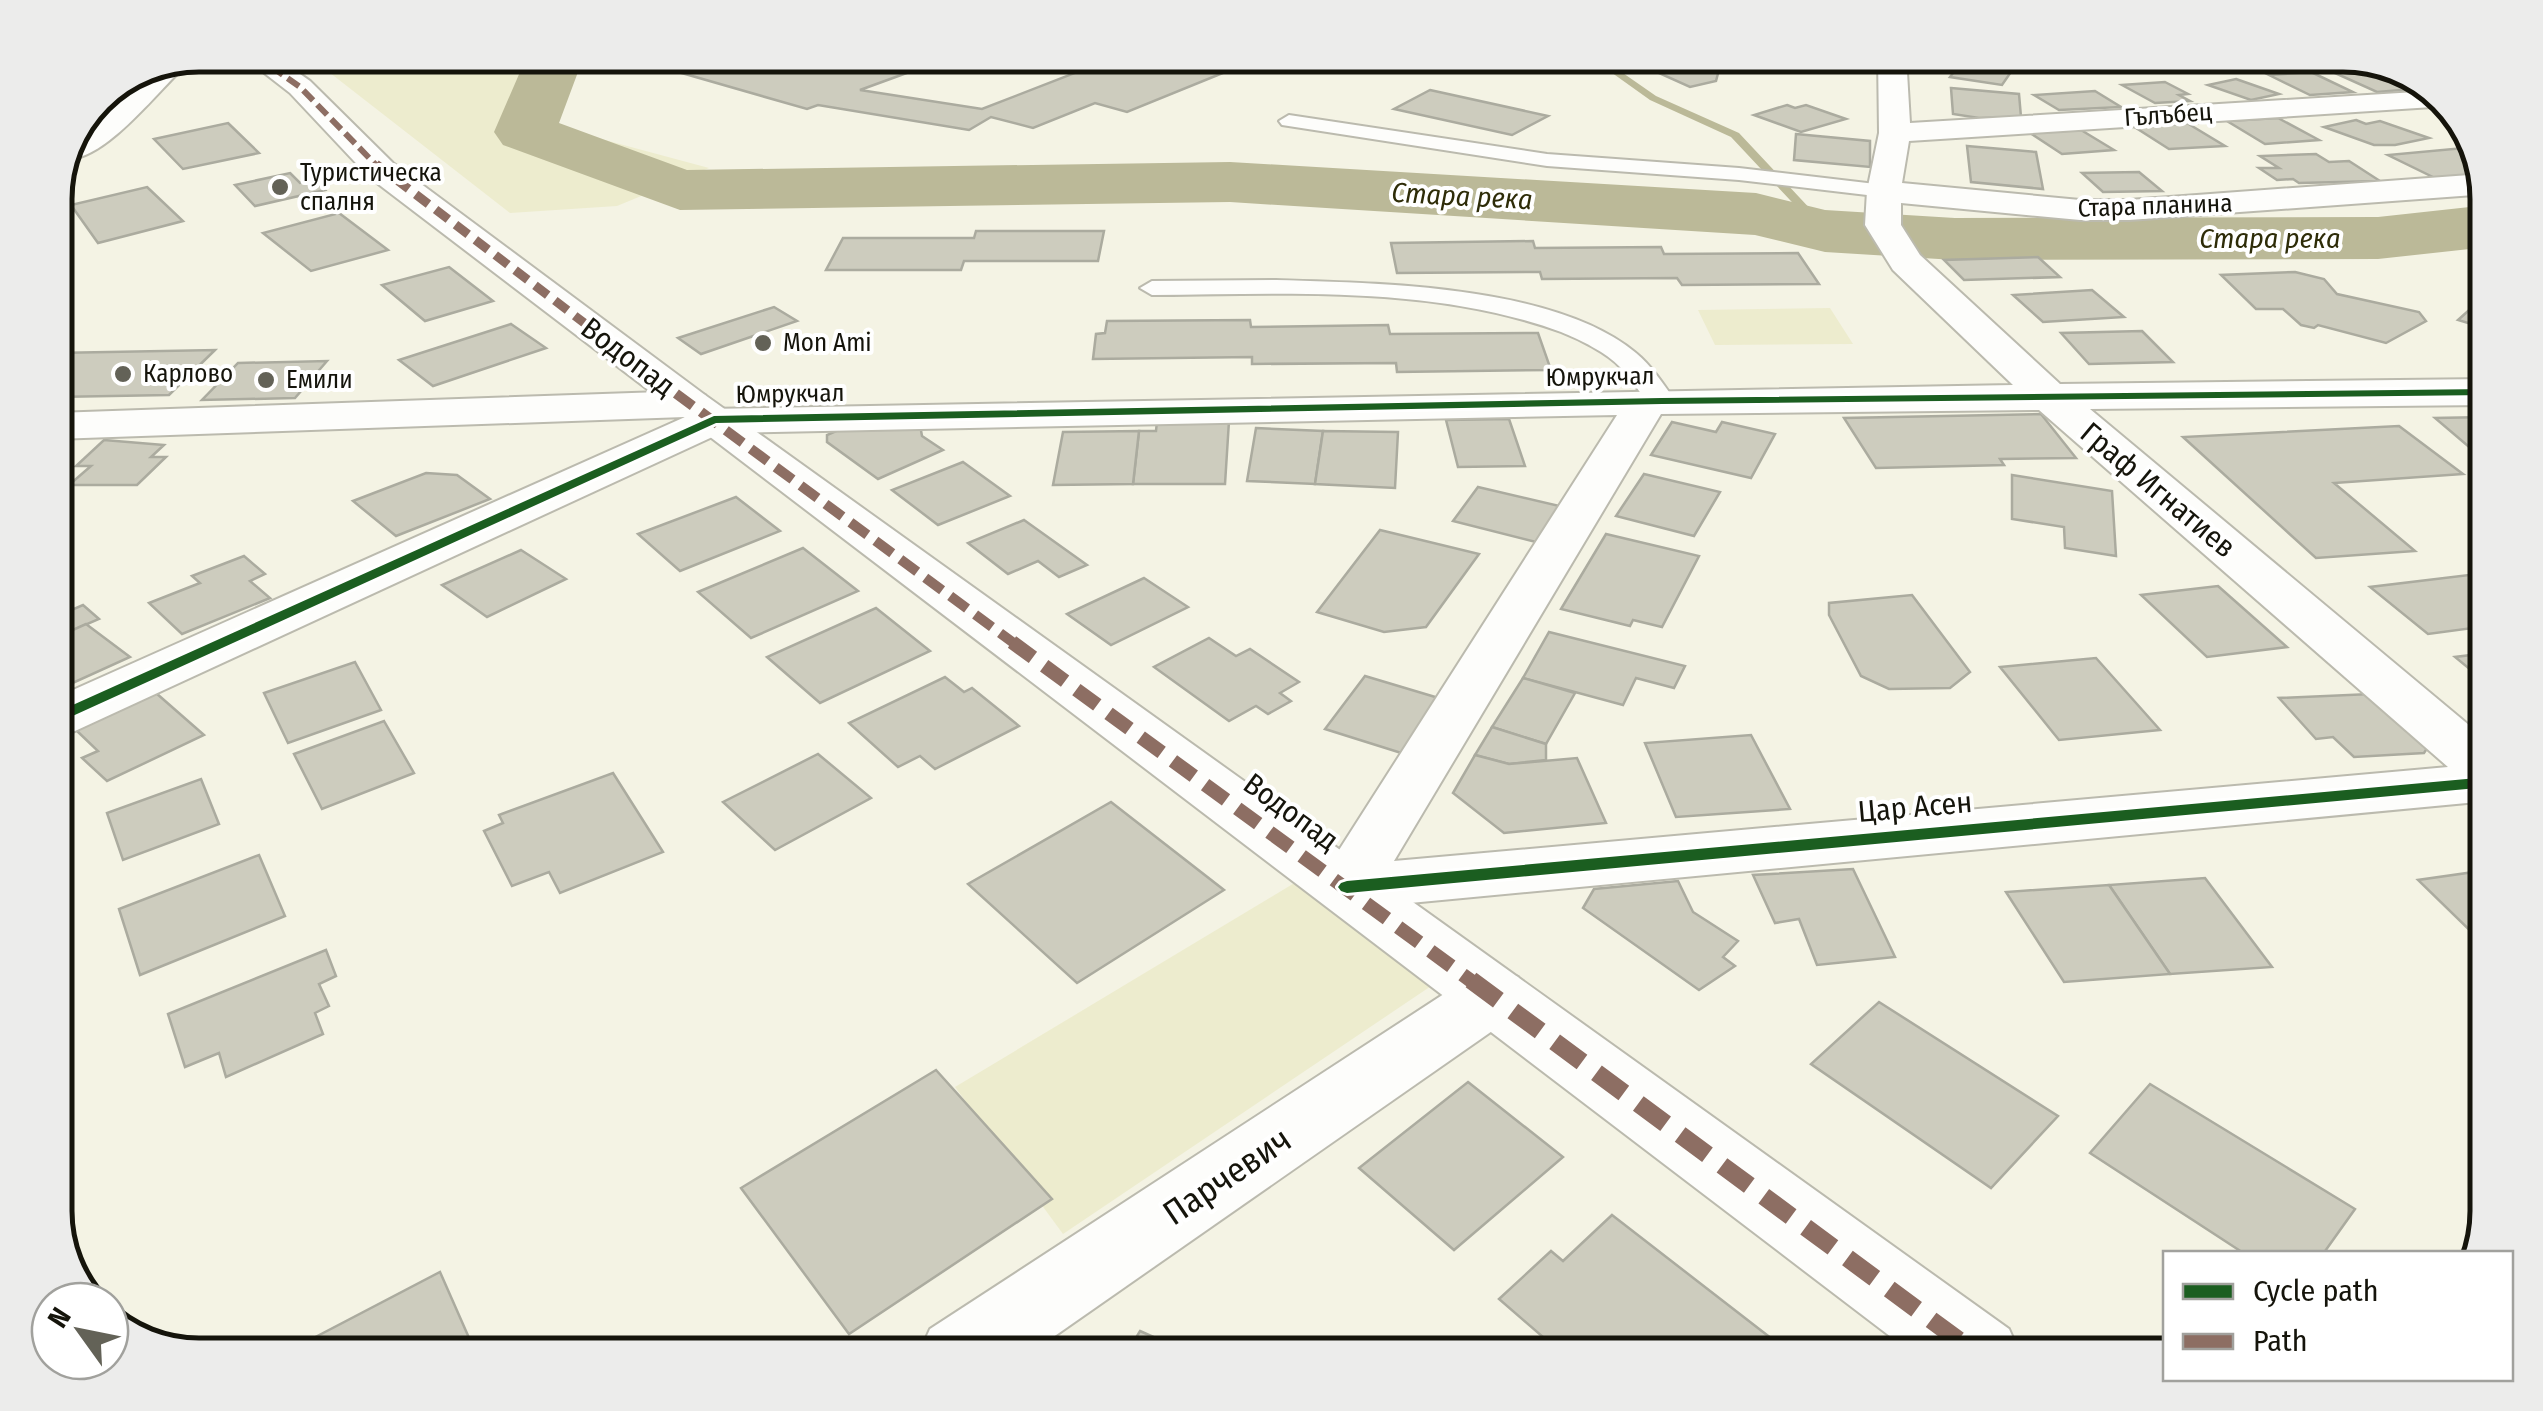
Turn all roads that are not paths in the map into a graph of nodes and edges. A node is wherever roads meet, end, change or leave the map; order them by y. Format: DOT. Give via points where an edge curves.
graph roads {
  1 [pos="280,73"];
  2 [pos="1894,73"];
  3 [pos="154,81"];
  4 [pos="2422,100"];
  5 [pos="1288,122"];
  6 [pos="1895,133"];
  7 [pos="87,141"];
  8 [pos="2469,185"];
  9 [pos="1884,191"];
  10 [pos="1152,288"];
  11 [pos="2470,392"];
  12 [pos="2052,399"];
  13 [pos="1654,401"];
  14 [pos="702,412"];
  15 [pos="73,426"];
  16 [pos="73,711"];
  17 [pos="2470,756"];
  18 [pos="2470,784"];
  19 [pos="1347,887"];
  20 [pos="1494,995"];
  21 [pos="986,1338"];
  22 [pos="1956,1338"];
  1 -- 14 [label="street, Водопад" via="382,170"];
  2 -- 6 [label="street, Граф Игнатиев"];
  3 -- 7 [label="street"];
  4 -- 6 [label="street, Гълъбец"];
  5 -- 9 [label="lane" via="1547,160"];
  6 -- 9 [label="street, Граф Игнатиев"];
  8 -- 9 [label="street, Стара планина" via="2129,210"];
  9 -- 12 [label="street, Граф Игнатиев" via="1883,225 1906,262"];
  10 -- 13 [label="lane" via="1356,288 1480,303 1574,326 1623,353 1651,378"];
  11 -- 12 [label="street, Юмрукчал"];
  12 -- 13 [label="street, Юмрукчал"];
  12 -- 17 [label="street, Граф Игнатиев"];
  13 -- 14 [label="street, Юмрукчал"];
  13 -- 19 [label="street"];
  14 -- 15 [label="street, Юмрукчал"];
  14 -- 16 [label="street"];
  14 -- 19 [label="street, Водопад"];
  18 -- 19 [label="street, Цар Асен"];
  19 -- 20 [label="street, Водопад"];
  20 -- 21 [label="street, Парчевич"];
  20 -- 22 [label="street, Водопад"];
}
